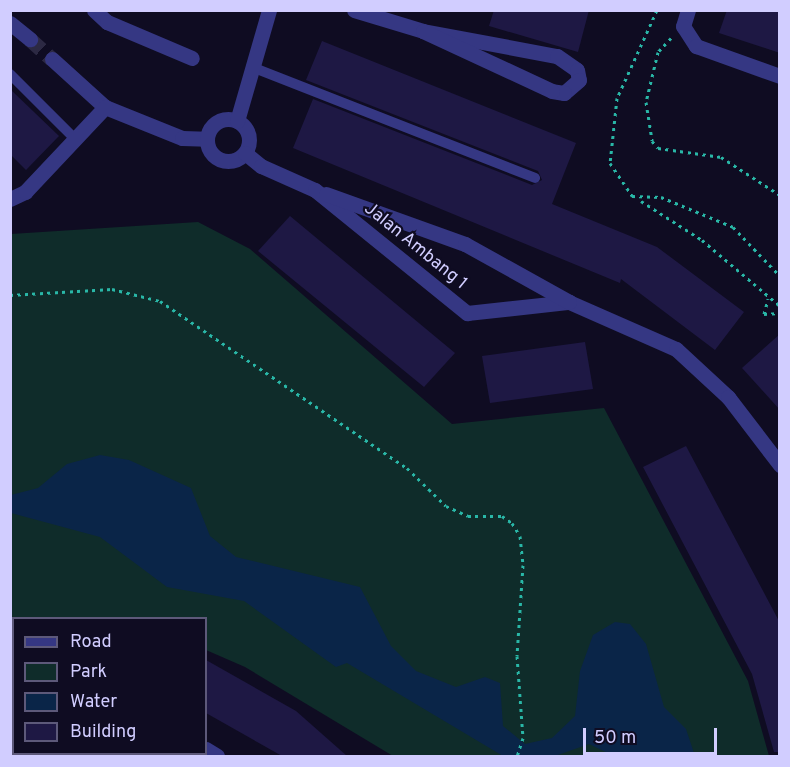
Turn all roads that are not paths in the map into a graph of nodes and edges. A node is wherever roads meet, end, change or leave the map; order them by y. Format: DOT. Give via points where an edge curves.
graph roads {
  1 [pos="94,10"];
  2 [pos="269,10"];
  3 [pos="354,10"];
  4 [pos="688,10"];
  5 [pos="10,23"];
  6 [pos="423,31"];
  7 [pos="30,39"];
  8 [pos="52,58"];
  9 [pos="192,58"];
  10 [pos="252,67"];
  11 [pos="10,74"];
  12 [pos="780,76"];
  13 [pos="105,106"];
  14 [pos="237,121"];
  15 [pos="75,138"];
  16 [pos="206,139"];
  17 [pos="245,153"];
  18 [pos="535,178"];
  19 [pos="315,190"];
  20 [pos="12,197"];
  21 [pos="569,302"];
  22 [pos="780,465"];
  1 -- 9 [label="street" via="106,22"];
  2 -- 10 [label="street"];
  3 -- 6 [label="street"];
  4 -- 12 [label="street" via="685,32 708,52"];
  5 -- 7 [label="street"];
  6 -- 6 [label="street" via="557,56 573,65 579,80 564,93 552,91"];
  8 -- 13 [label="street"];
  10 -- 14 [label="street"];
  10 -- 18 [label="lane"];
  11 -- 15 [label="lane"];
  13 -- 15 [label="street"];
  13 -- 16 [label="street" via="182,138"];
  14 -- 16 [label="street" via="217,121"];
  14 -- 17 [label="street" via="249,139"];
  15 -- 20 [label="street"];
  16 -- 17 [label="street" via="221,160"];
  17 -- 19 [label="street, Jalan Ambang 1" via="261,166"];
  19 -- 21 [label="street, Jalan Ambang 1" via="465,244"];
  19 -- 21 [label="street, Jalan Ambang 1" via="467,313"];
  21 -- 22 [label="street, Jalan Ambang 1" via="676,349 728,397"];
}
